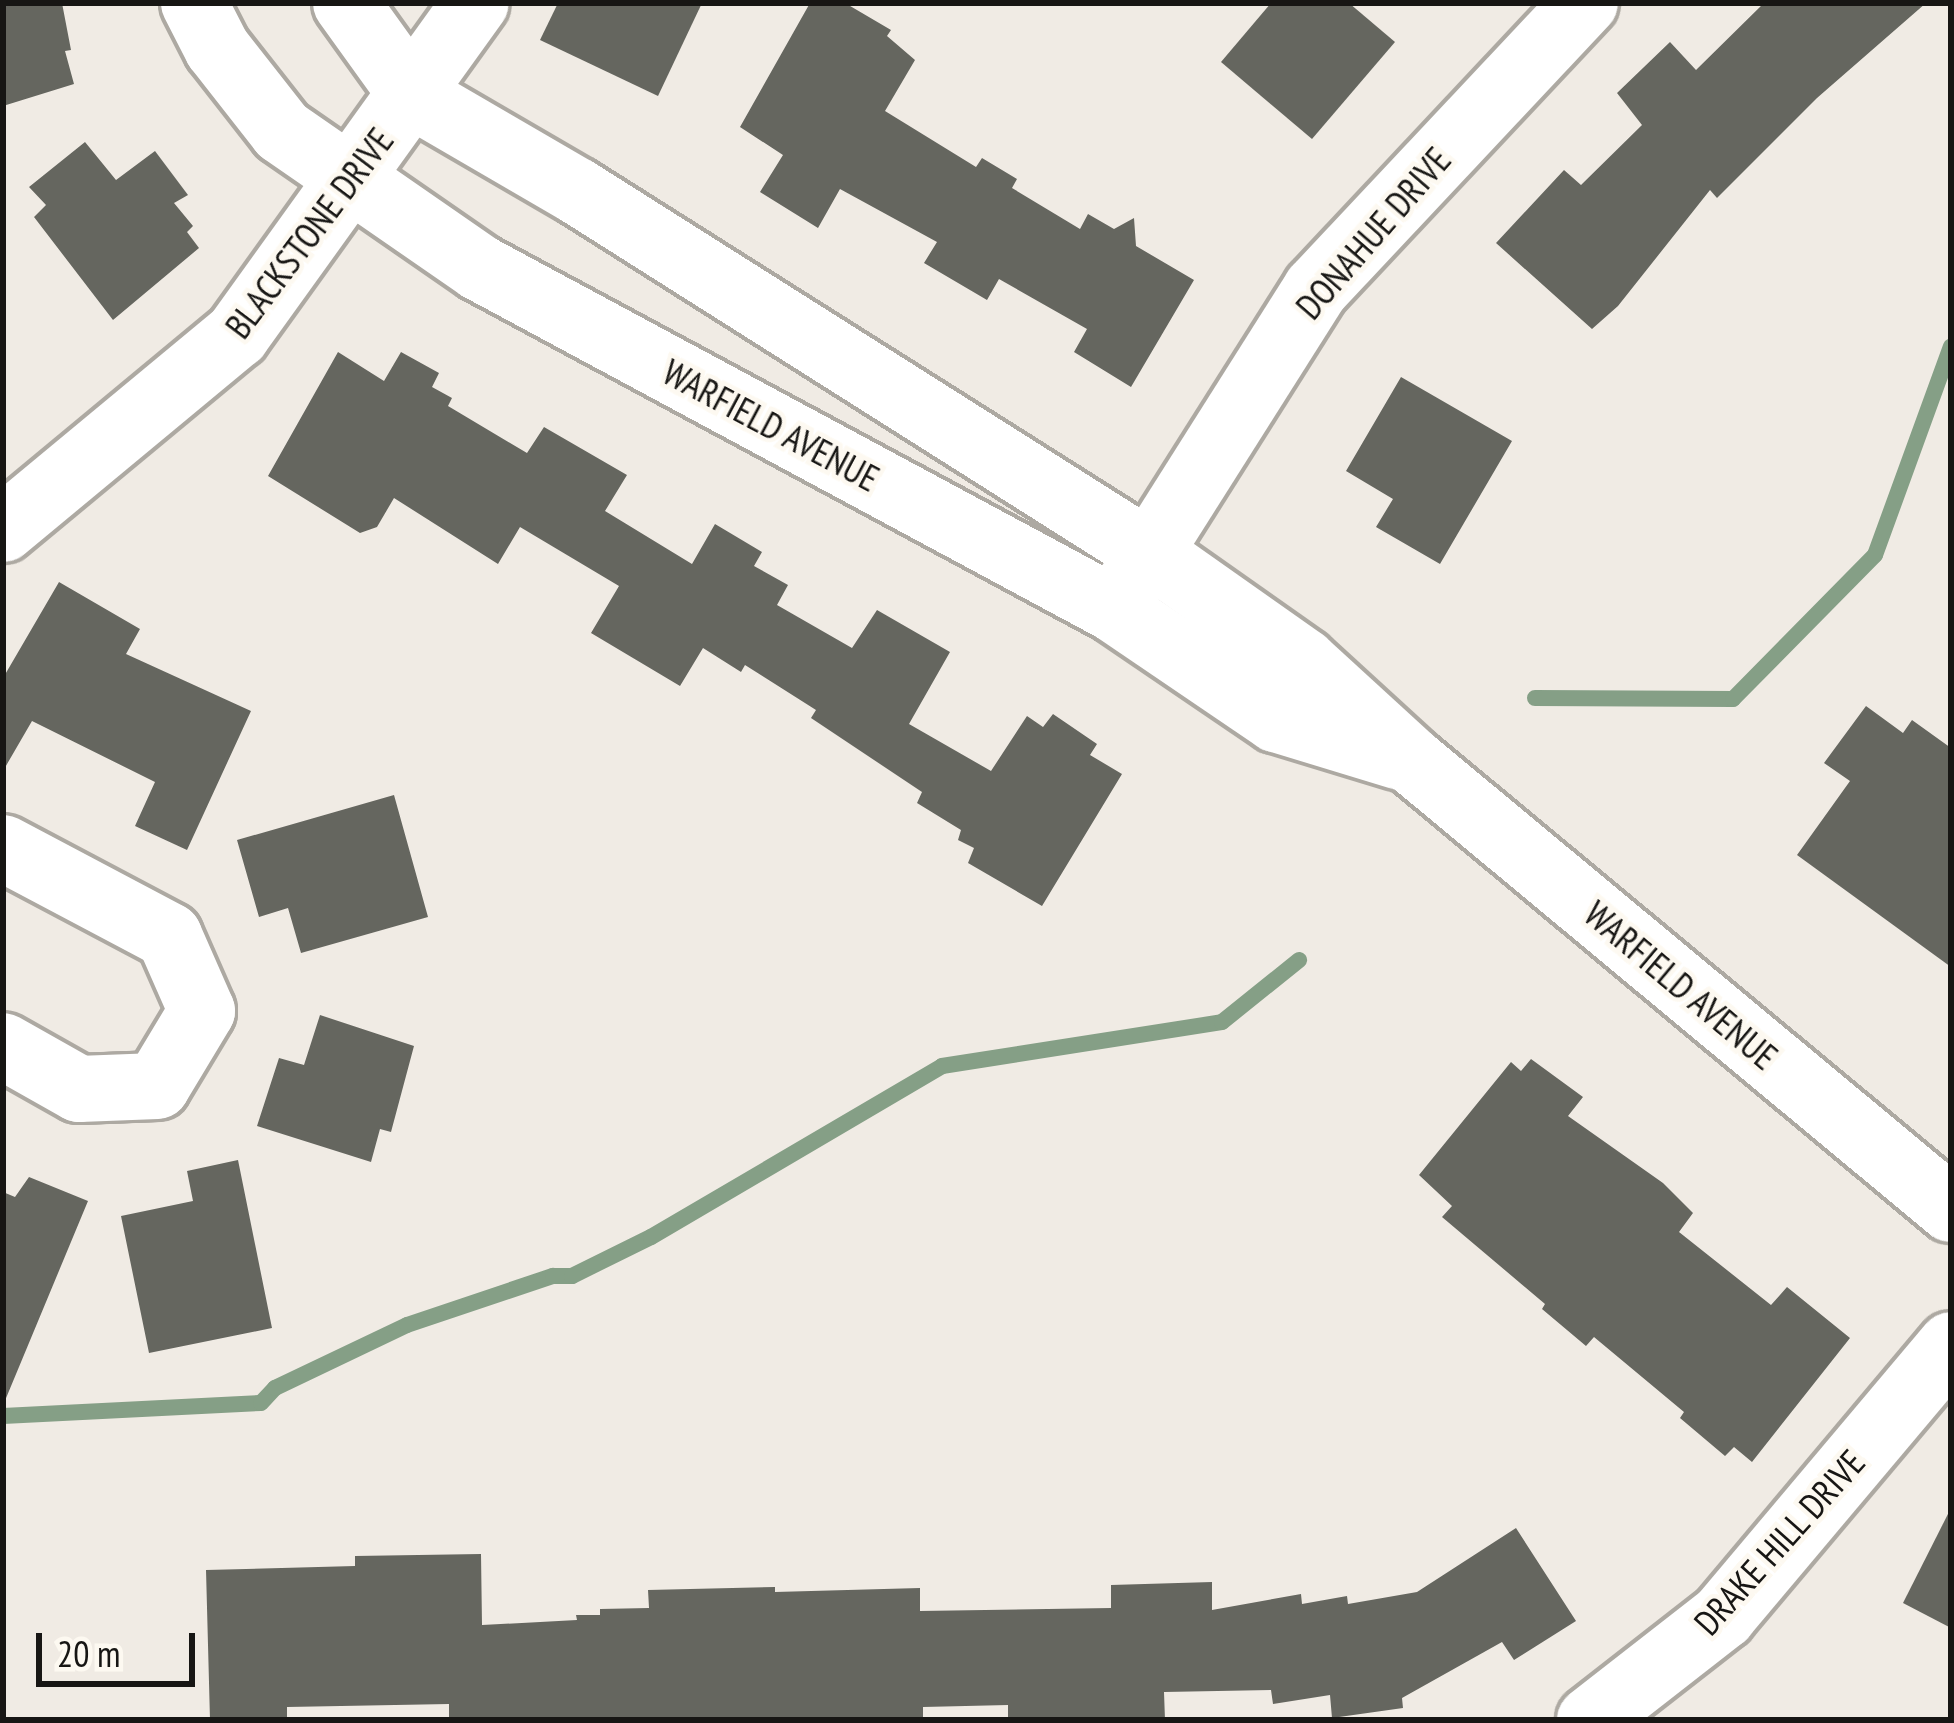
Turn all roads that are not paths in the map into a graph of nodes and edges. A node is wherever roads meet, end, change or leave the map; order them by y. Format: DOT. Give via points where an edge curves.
graph roads {
  1 [pos="194,3"];
  2 [pos="346,3"];
  3 [pos="476,3"];
  4 [pos="1585,3"];
  5 [pos="412,95"];
  6 [pos="352,182"];
  7 [pos="3,529"];
  8 [pos="1151,554"];
  9 [pos="1114,609"];
  10 [pos="1412,761"];
  11 [pos="3,848"];
  12 [pos="3,1046"];
  13 [pos="1951,1209"];
  14 [pos="1951,1346"];
  15 [pos="1590,1720"];
  1 -- 6 [label="street, WARFIELD AVENUE" via="217,48 282,131"];
  2 -- 5 [label="street, WARFIELD AVENUE"];
  3 -- 5 [label="street, BLACKSTONE DRIVE"];
  4 -- 8 [label="street, DONAHUE DRIVE" via="1316,289"];
  5 -- 6 [label="street, BLACKSTONE DRIVE"];
  5 -- 8 [label="street, WARFIELD AVENUE"];
  6 -- 7 [label="street, BLACKSTONE DRIVE" via="237,335"];
  6 -- 9 [label="street, WARFIELD AVENUE" via="480,268"];
  8 -- 9 [label="street, DONAHUE DRIVE"];
  8 -- 10 [label="street, WARFIELD AVENUE" via="1304,662"];
  9 -- 10 [label="street, WARFIELD AVENUE" via="1276,719"];
  10 -- 13 [label="street, WARFIELD AVENUE"];
  11 -- 12 [label="street" via="170,936 202,1011 157,1086 79,1089"];
  14 -- 15 [label="street, DRAKE HILL DRIVE" via="1723,1616"];
}
